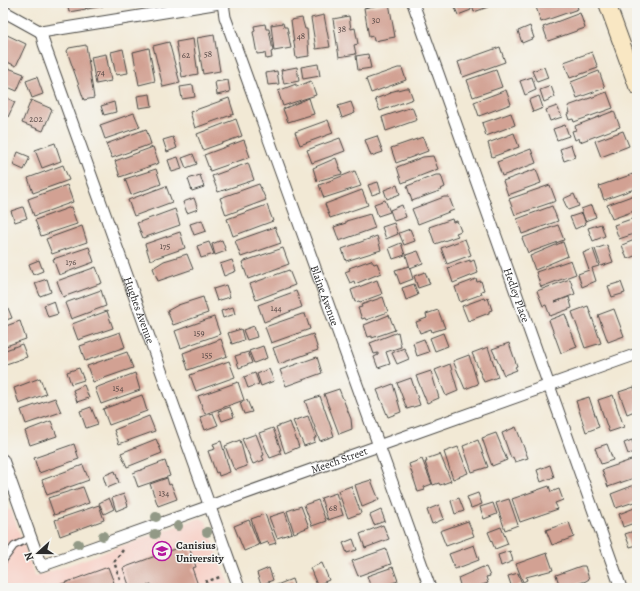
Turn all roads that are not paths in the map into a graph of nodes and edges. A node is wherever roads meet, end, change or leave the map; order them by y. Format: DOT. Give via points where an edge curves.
graph roads {
  1 [pos="220,3"];
  2 [pos="223,3"];
  3 [pos="413,3"];
  4 [pos="607,3"];
  5 [pos="3,10"];
  6 [pos="41,32"];
  7 [pos="637,86"];
  8 [pos="637,354"];
  9 [pos="549,386"];
  10 [pos="380,445"];
  11 [pos="3,460"];
  12 [pos="210,506"];
  13 [pos="31,537"];
  14 [pos="3,562"];
  15 [pos="239,588"];
  16 [pos="430,588"];
  17 [pos="621,588"];
  1 -- 6 [label="street"];
  2 -- 10 [label="street, Blaine Avenue" via="225,17"];
  3 -- 9 [label="street, Hedley Place"];
  4 -- 7 [label="street"];
  5 -- 6 [label="street"];
  6 -- 12 [label="street, Hughes Avenue"];
  8 -- 9 [label="street, Meech Street"];
  9 -- 10 [label="street, Meech Street"];
  9 -- 17 [label="street, Hedley Place"];
  10 -- 12 [label="street, Meech Street"];
  10 -- 16 [label="street, Blaine Avenue"];
  11 -- 13 [label="street"];
  12 -- 13 [label="street, Meech Street" via="41,566"];
  12 -- 15 [label="street, Hughes Avenue"];
  13 -- 14 [label="lane" via="14,546"];
}
